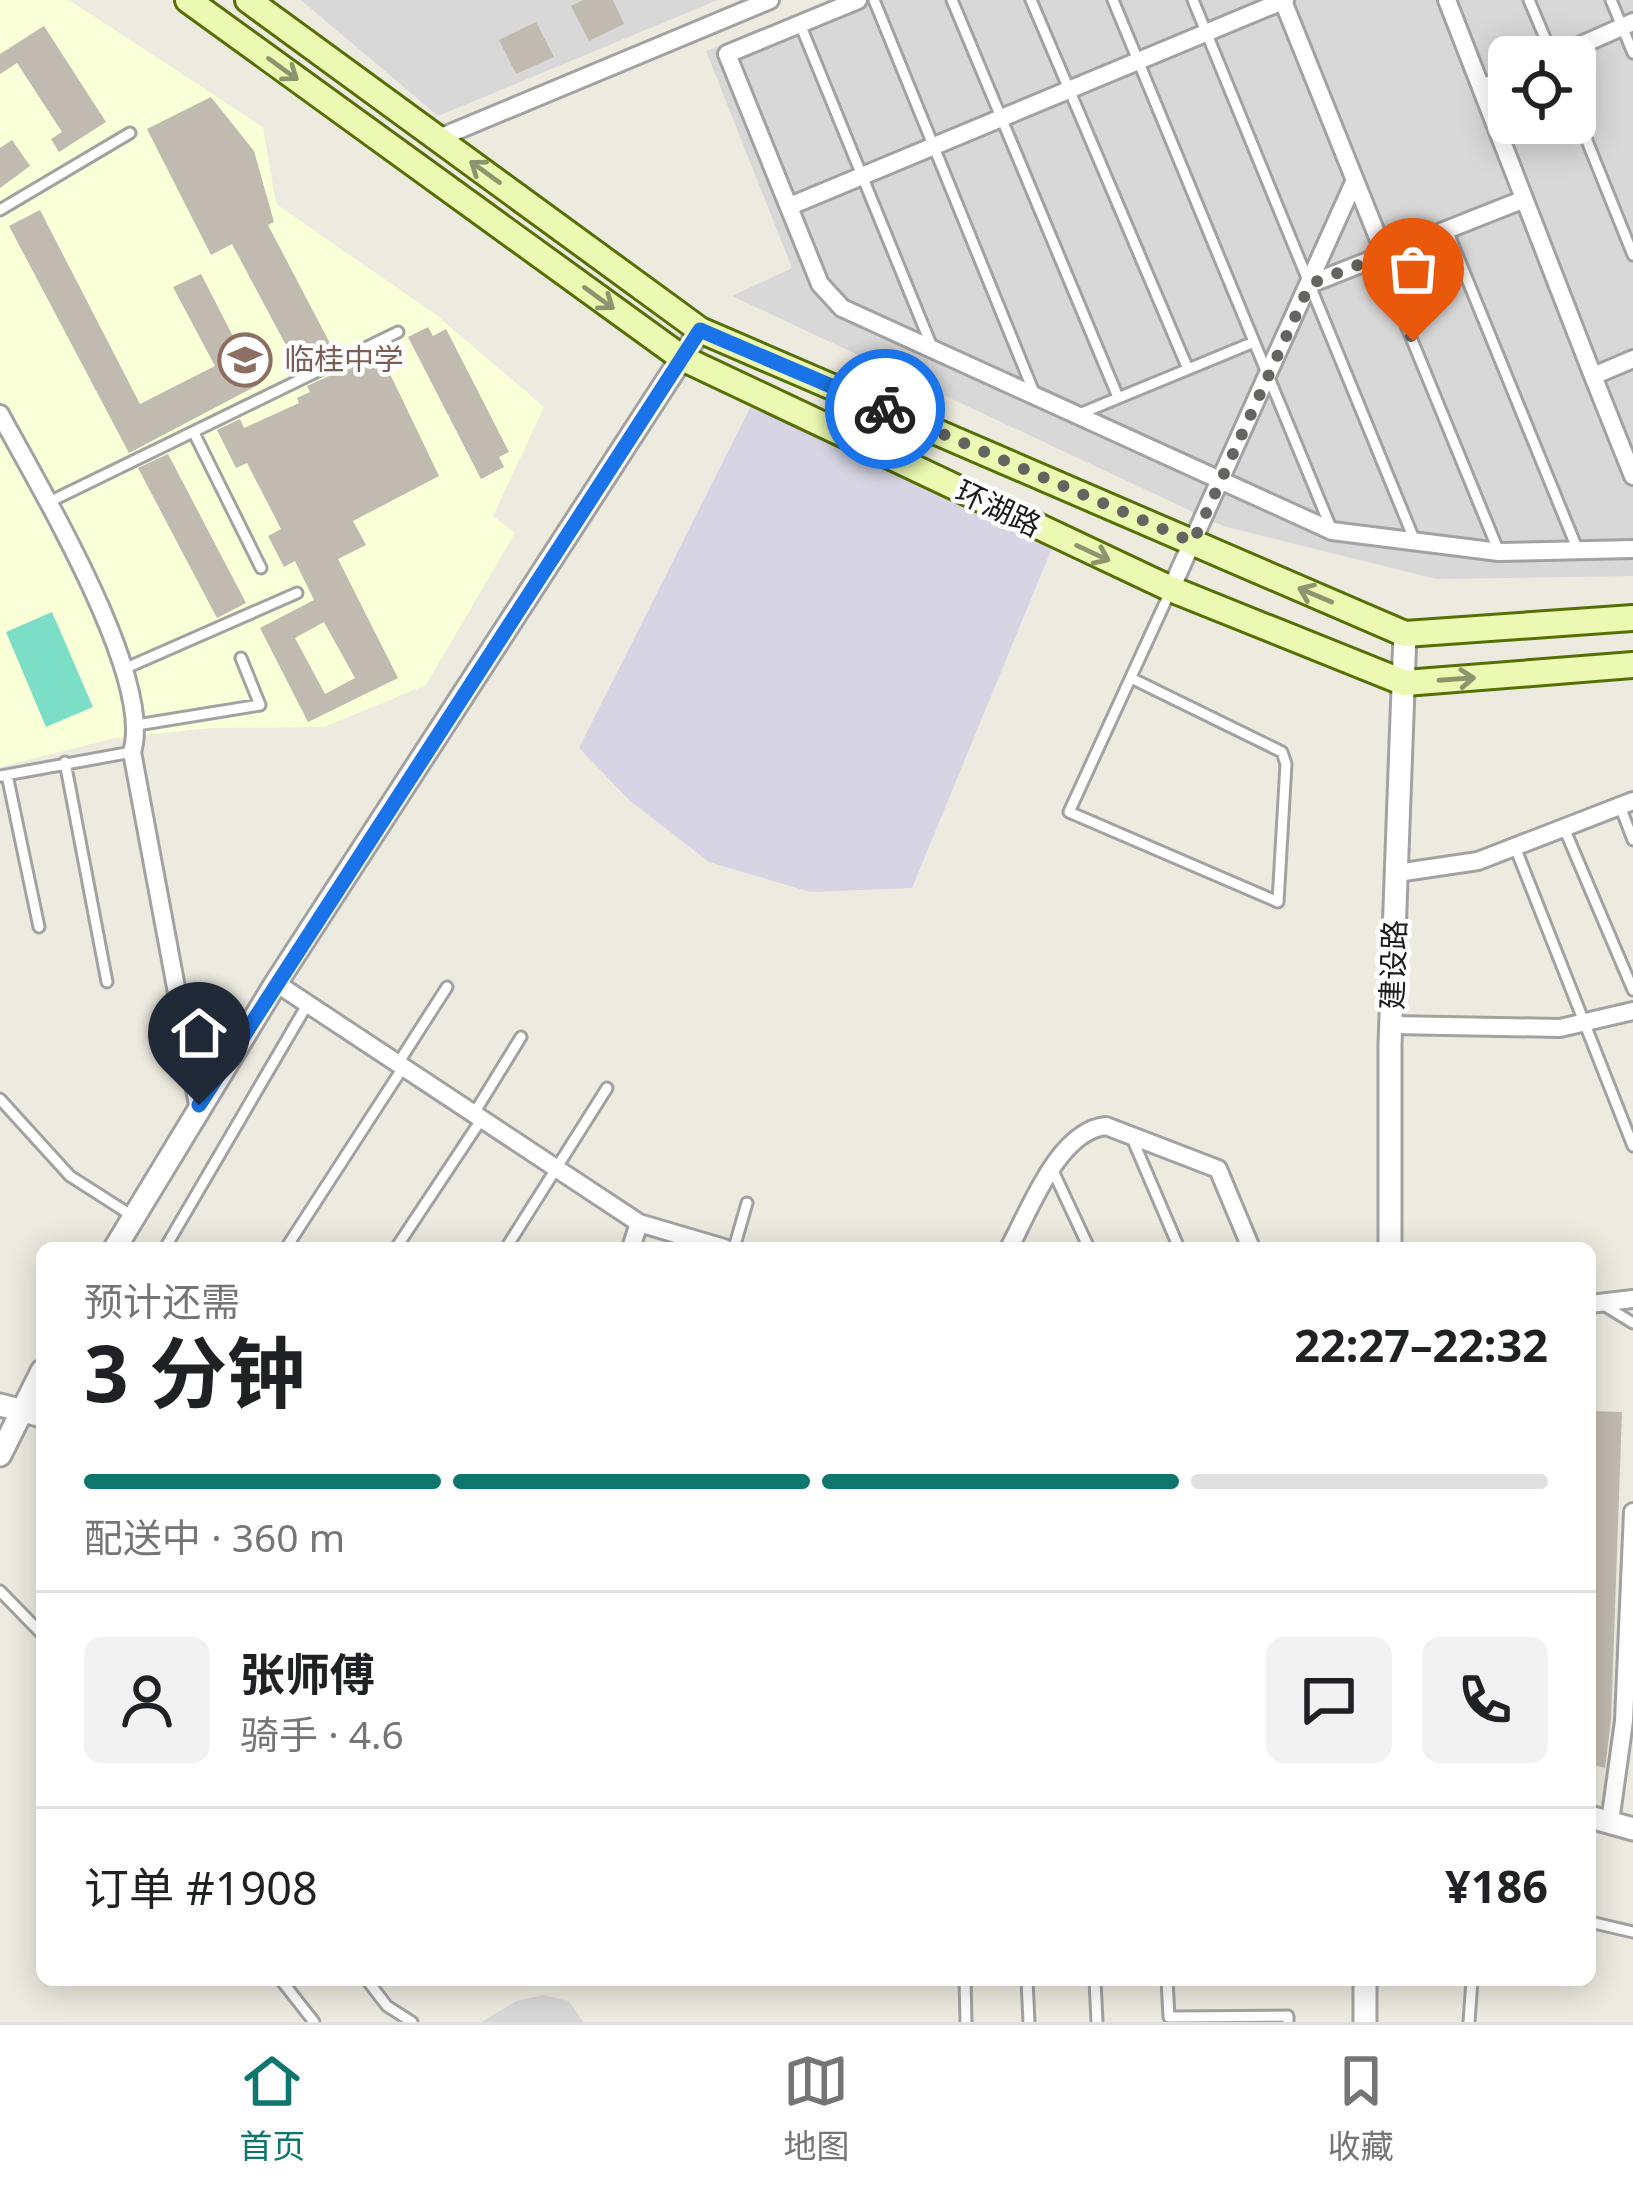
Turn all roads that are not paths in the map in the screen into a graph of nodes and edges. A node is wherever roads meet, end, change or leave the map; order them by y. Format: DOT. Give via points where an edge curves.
graph roads {
  1 [pos="188,0"];
  2 [pos="248,0"];
  3 [pos="770,0"];
  4 [pos="858,0"];
  5 [pos="874,0"];
  6 [pos="952,0"];
  7 [pos="1031,0"];
  8 [pos="1113,0"];
  9 [pos="1193,0"];
  10 [pos="1447,0"];
  11 [pos="1529,0"];
  12 [pos="1611,0"];
  13 [pos="1280,1"];
  14 [pos="800,24"];
  15 [pos="1628,25"];
  16 [pos="1207,32"];
  17 [pos="1544,36"];
  18 [pos="1596,39"];
  19 [pos="1633,53"];
  20 [pos="1138,61"];
  21 [pos="1488,85"];
  22 [pos="1482,88"];
  23 [pos="1069,90"];
  24 [pos="1001,118"];
  25 [pos="130,133"];
  26 [pos="439,138"];
  27 [pos="1588,144"];
  28 [pos="935,146"];
  29 [pos="864,175"];
  30 [pos="1355,180"];
  31 [pos="1522,200"];
  32 [pos="790,206"];
  33 [pos="0,210"];
  34 [pos="1447,230"];
  35 [pos="1633,255"];
  36 [pos="1382,256"];
  37 [pos="1310,284"];
  38 [pos="700,330"];
  39 [pos="398,332"];
  40 [pos="1254,342"];
  41 [pos="935,355"];
  42 [pos="682,358"];
  43 [pos="1633,358"];
  44 [pos="1188,369"];
  45 [pos="1268,376"];
  46 [pos="1593,376"];
  47 [pos="1118,397"];
  48 [pos="1038,402"];
  49 [pos="0,414"];
  50 [pos="1072,417"];
  51 [pos="194,433"];
  52 [pos="1633,476"];
  53 [pos="1221,481"];
  54 [pos="47,503"];
  55 [pos="1332,531"];
  56 [pos="1193,542"];
  57 [pos="1416,545"];
  58 [pos="1633,549"];
  59 [pos="1499,552"];
  60 [pos="1579,553"];
  61 [pos="262,568"];
  62 [pos="1171,590"];
  63 [pos="297,592"];
  64 [pos="1633,618"];
  65 [pos="1406,634"];
  66 [pos="241,658"];
  67 [pos="1633,665"];
  68 [pos="126,668"];
  69 [pos="1133,679"];
  70 [pos="1406,682"];
  71 [pos="137,725"];
  72 [pos="132,752"];
  73 [pos="65,762"];
  74 [pos="3,775"];
  75 [pos="1626,804"];
  76 [pos="1564,828"];
  77 [pos="1633,840"];
  78 [pos="1515,847"];
  79 [pos="1397,873"];
  80 [pos="39,927"];
  81 [pos="107,982"];
  82 [pos="276,983"];
  83 [pos="448,987"];
  84 [pos="1633,990"];
  85 [pos="308,1005"];
  86 [pos="1633,1011"];
  87 [pos="1392,1024"];
  88 [pos="1586,1024"];
  89 [pos="520,1037"];
  90 [pos="400,1067"];
  91 [pos="607,1088"];
  92 [pos="0,1099"];
  93 [pos="199,1105"];
  94 [pos="477,1117"];
  95 [pos="1132,1138"];
  96 [pos="1633,1146"];
  97 [pos="555,1168"];
  98 [pos="1053,1171"];
  99 [pos="747,1203"];
  100 [pos="134,1217"];
  101 [pos="639,1223"];
  102 [pos="119,1242"];
  103 [pos="169,1242"];
  104 [pos="290,1242"];
  105 [pos="399,1242"];
  106 [pos="510,1242"];
  107 [pos="633,1242"];
  108 [pos="704,1242"];
  109 [pos="736,1242"];
  110 [pos="1013,1242"];
  111 [pos="1086,1242"];
  112 [pos="1176,1242"];
  113 [pos="1248,1242"];
  114 [pos="1390,1242"];
  115 [pos="1633,1299"];
  116 [pos="1596,1304"];
  117 [pos="1633,1323"];
  118 [pos="36,1378"];
  119 [pos="9,1408"];
  120 [pos="0,1455"];
  121 [pos="1633,1512"];
  122 [pos="1631,1583"];
  123 [pos="0,1591"];
  124 [pos="36,1628"];
  125 [pos="1629,1686"];
  126 [pos="1600,1820"];
  127 [pos="1633,1828"];
  128 [pos="1596,1923"];
  129 [pos="1633,1932"];
  130 [pos="286,1986"];
  131 [pos="372,1986"];
  132 [pos="964,1986"];
  133 [pos="1027,1986"];
  134 [pos="1095,1986"];
  135 [pos="1167,1986"];
  136 [pos="1365,1986"];
  137 [pos="1472,1986"];
  138 [pos="314,2022"];
  139 [pos="412,2022"];
  140 [pos="966,2022"];
  141 [pos="1029,2022"];
  142 [pos="1096,2022"];
  143 [pos="1288,2022"];
  144 [pos="1365,2022"];
  145 [pos="1469,2022"];
  1 -- 42 [label="main road, 环湖路, one-way"];
  2 -- 26 [label="main road, 环湖路"];
  3 -- 26 [label="street"];
  4 -- 14 [label="street"];
  5 -- 28 [label="lane"];
  6 -- 24 [label="lane"];
  7 -- 23 [label="lane"];
  8 -- 20 [label="lane"];
  9 -- 16 [label="lane"];
  10 -- 22 [label="street"];
  11 -- 17 [label="lane"];
  12 -- 15 [label="lane"];
  13 -- 16 [label="street"];
  13 -- 30 [label="street"];
  14 -- 29 [label="lane"];
  14 -- 32 [label="street" via="727,54"];
  15 -- 18 [label="street"];
  15 -- 19 [label="lane"];
  16 -- 20 [label="street"];
  16 -- 37 [label="lane"];
  20 -- 23 [label="street"];
  20 -- 40 [label="lane"];
  21 -- 22 [label="street"];
  22 -- 31 [label="street"];
  23 -- 24 [label="street"];
  23 -- 44 [label="lane"];
  24 -- 28 [label="street"];
  24 -- 47 [label="lane"];
  25 -- 33 [label="lane"];
  38 -- 26 [label="main road, 环湖路, one-way"];
  27 -- 35 [label="lane"];
  28 -- 29 [label="street"];
  28 -- 48 [label="lane"];
  29 -- 32 [label="street"];
  29 -- 41 [label="lane"];
  30 -- 36 [label="street"];
  30 -- 37 [label="street"];
  31 -- 34 [label="street"];
  31 -- 46 [label="street"];
  32 -- 41 [label="street" via="830,297"];
  34 -- 36 [label="street"];
  34 -- 60 [label="lane"];
  36 -- 37 [label="street"];
  36 -- 59 [label="lane"];
  37 -- 45 [label="street"];
  37 -- 57 [label="lane"];
  38 -- 42 [label="street"];
  38 -- 56 [label="main road, 环湖路"];
  39 -- 51 [label="lane"];
  40 -- 44 [label="lane"];
  40 -- 45 [label="lane"];
  41 -- 48 [label="street"];
  42 -- 62 [label="main road, 环湖路, one-way"];
  42 -- 82 [label="street"];
  43 -- 46 [label="street"];
  44 -- 47 [label="lane"];
  45 -- 53 [label="street"];
  45 -- 55 [label="lane"];
  46 -- 52 [label="street"];
  47 -- 50 [label="lane"];
  48 -- 50 [label="street"];
  49 -- 54 [label="street"];
  50 -- 53 [label="street"];
  51 -- 54 [label="lane"];
  51 -- 61 [label="lane"];
  53 -- 55 [label="street"];
  53 -- 56 [label="street"];
  54 -- 68 [label="street"];
  55 -- 57 [label="street"];
  56 -- 62 [label="street"];
  65 -- 56 [label="main road, 环湖路, one-way"];
  57 -- 59 [label="street"];
  58 -- 60 [label="street"];
  59 -- 60 [label="street"];
  62 -- 69 [label="lane"];
  62 -- 70 [label="main road, 环湖路"];
  63 -- 68 [label="lane"];
  64 -- 65 [label="main road, 环湖路"];
  65 -- 70 [label="street, 建设路"];
  66 -- 71 [label="lane" via="260,705"];
  70 -- 67 [label="main road, 环湖路, one-way"];
  68 -- 71 [label="street"];
  69 -- 69 [label="lane" via="1282,752 1278,902 1069,812"];
  70 -- 79 [label="street, 建设路"];
  71 -- 72 [label="street"];
  72 -- 73 [label="lane"];
  72 -- 93 [label="street"];
  73 -- 74 [label="lane"];
  73 -- 81 [label="lane"];
  74 -- 80 [label="lane"];
  75 -- 76 [label="street"];
  75 -- 77 [label="lane"];
  76 -- 78 [label="street"];
  76 -- 84 [label="lane"];
  78 -- 79 [label="street"];
  78 -- 88 [label="lane"];
  79 -- 87 [label="street, 建设路"];
  82 -- 85 [label="street"];
  82 -- 93 [label="street"];
  83 -- 90 [label="lane"];
  85 -- 90 [label="street"];
  85 -- 103 [label="lane"];
  86 -- 88 [label="street"];
  87 -- 88 [label="street"];
  87 -- 114 [label="street, 建设路"];
  88 -- 96 [label="lane"];
  89 -- 94 [label="lane"];
  90 -- 94 [label="street"];
  90 -- 104 [label="lane"];
  91 -- 97 [label="lane"];
  92 -- 100 [label="lane" via="70,1176"];
  93 -- 100 [label="street"];
  94 -- 97 [label="street"];
  94 -- 105 [label="lane"];
  95 -- 98 [label="street" via="1106,1126 1089,1129"];
  95 -- 112 [label="lane"];
  95 -- 113 [label="street" via="1218,1169"];
  97 -- 101 [label="street"];
  97 -- 106 [label="lane"];
  98 -- 110 [label="street"];
  98 -- 111 [label="lane"];
  99 -- 109 [label="lane"];
  100 -- 102 [label="street"];
  101 -- 107 [label="street"];
  101 -- 108 [label="street"];
  115 -- 116 [label="street"];
  116 -- 117 [label="lane"];
  118 -- 119 [label="street"];
  119 -- 120 [label="street"];
  121 -- 122 [label="street"];
  122 -- 125 [label="street"];
  123 -- 124 [label="lane"];
  125 -- 126 [label="street"];
  126 -- 127 [label="street"];
  128 -- 129 [label="lane"];
  130 -- 138 [label="lane"];
  131 -- 139 [label="lane"];
  132 -- 140 [label="lane"];
  133 -- 141 [label="lane"];
  134 -- 142 [label="lane"];
  135 -- 143 [label="lane" via="1169,2018"];
  136 -- 144 [label="street"];
  137 -- 145 [label="lane"];
}
